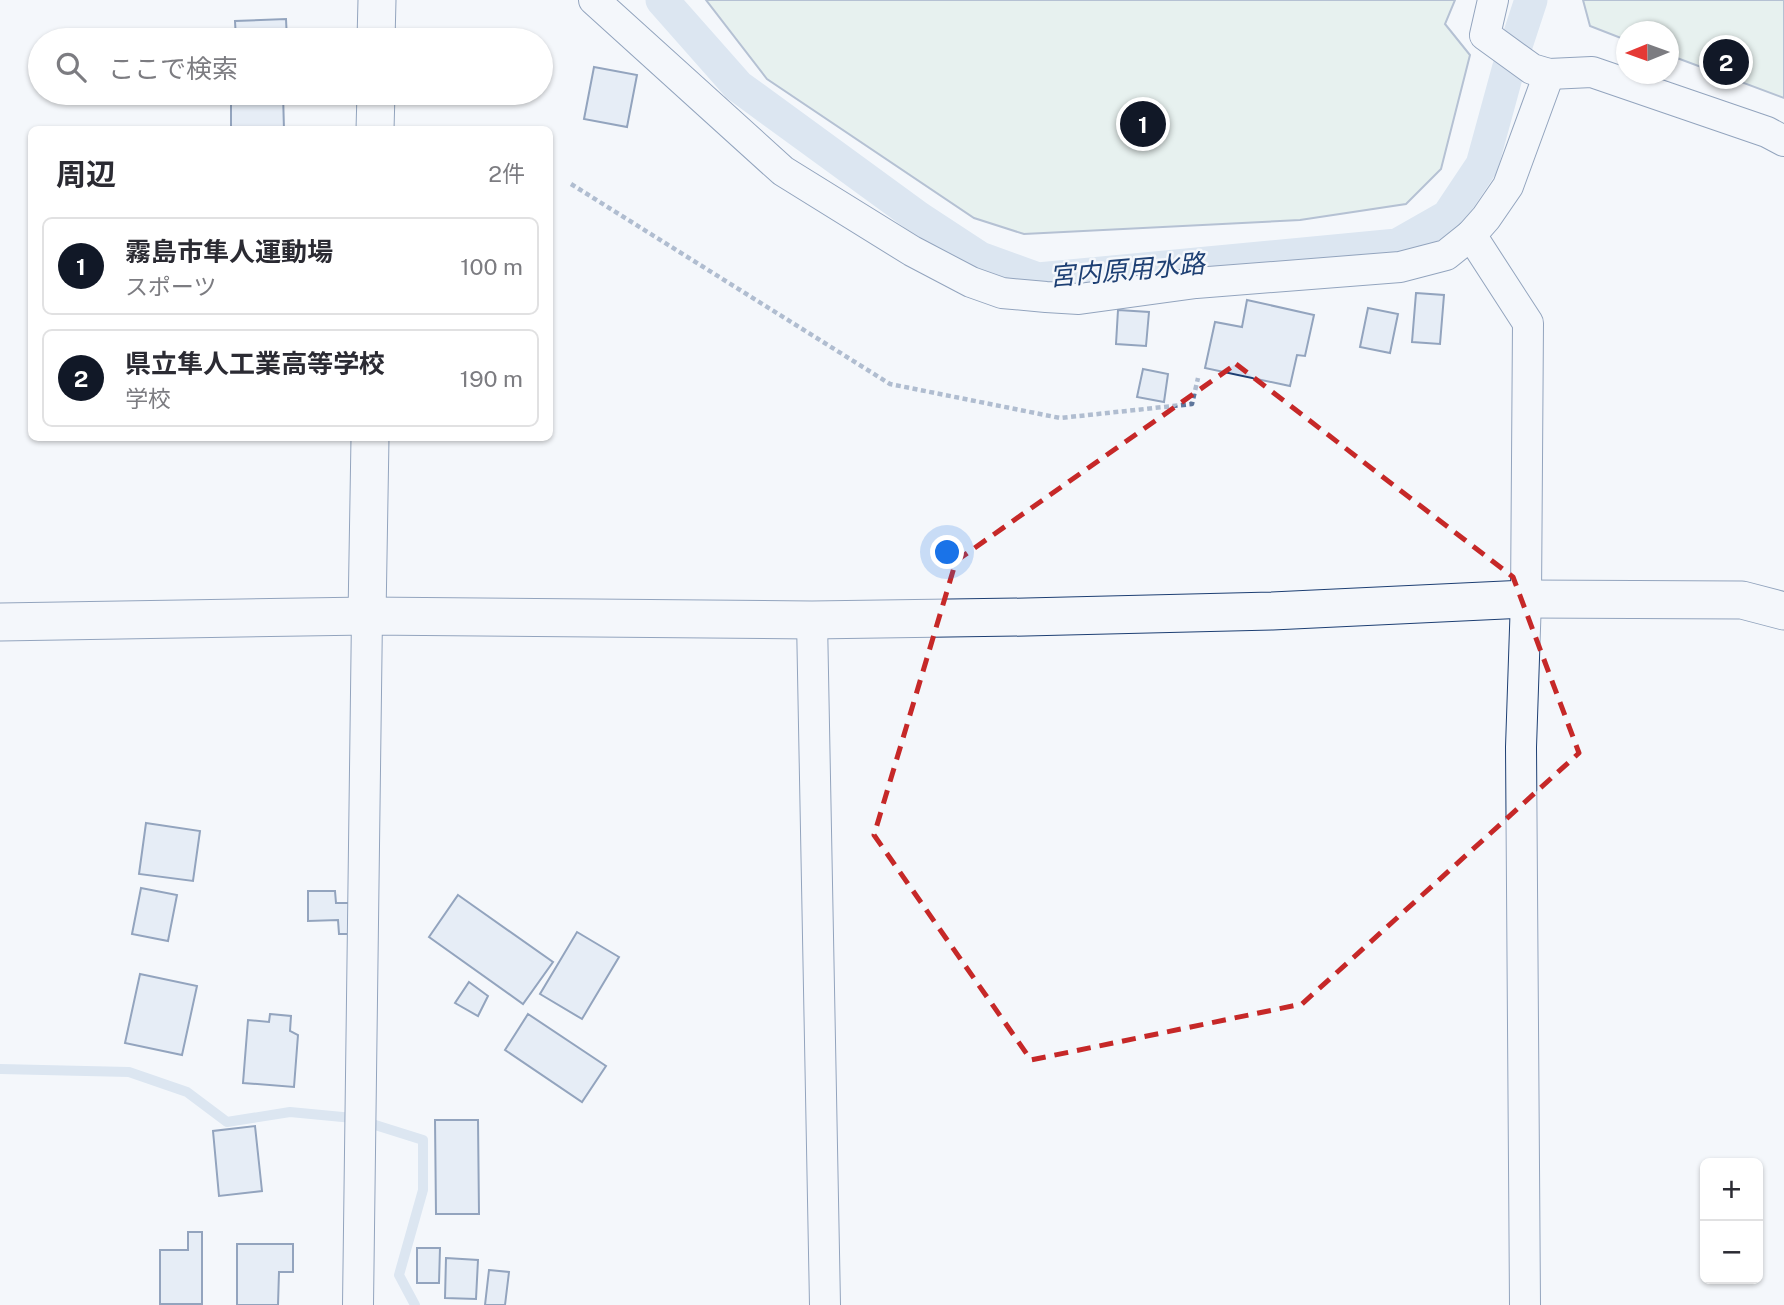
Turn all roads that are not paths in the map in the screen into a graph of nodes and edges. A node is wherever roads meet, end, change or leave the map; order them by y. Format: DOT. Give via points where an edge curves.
graph roads {
  1 [pos="377,0"];
  2 [pos="594,0"];
  3 [pos="1493,0"];
  4 [pos="376,28"];
  5 [pos="1549,74"];
  6 [pos="376,105"];
  7 [pos="375,126"];
  8 [pos="1784,141"];
  9 [pos="1471,235"];
  10 [pos="370,441"];
  11 [pos="1526,598"];
  12 [pos="1784,611"];
  13 [pos="367,616"];
  14 [pos="813,620"];
  15 [pos="0,622"];
  16 [pos="358,1305"];
  17 [pos="825,1305"];
  18 [pos="1525,1305"];
  1 -- 4 [label="street"];
  2 -- 9 [label="street" via="783,171 912,251 1002,293 1079,299 1196,283 1400,267 1446,256"];
  3 -- 5 [label="street" via="1485,35 1532,69"];
  5 -- 8 [label="street" via="1592,72 1725,116"];
  5 -- 9 [label="street" via="1508,186"];
  6 -- 7 [label="street"];
  9 -- 11 [label="street" via="1528,323"];
  10 -- 13 [label="street"];
  11 -- 12 [label="street" via="1742,600"];
  11 -- 14 [label="street" via="1272,611"];
  11 -- 18 [label="street" via="1521,747"];
  13 -- 14 [label="street"];
  13 -- 15 [label="street"];
  13 -- 16 [label="street"];
  14 -- 17 [label="street"];
}
